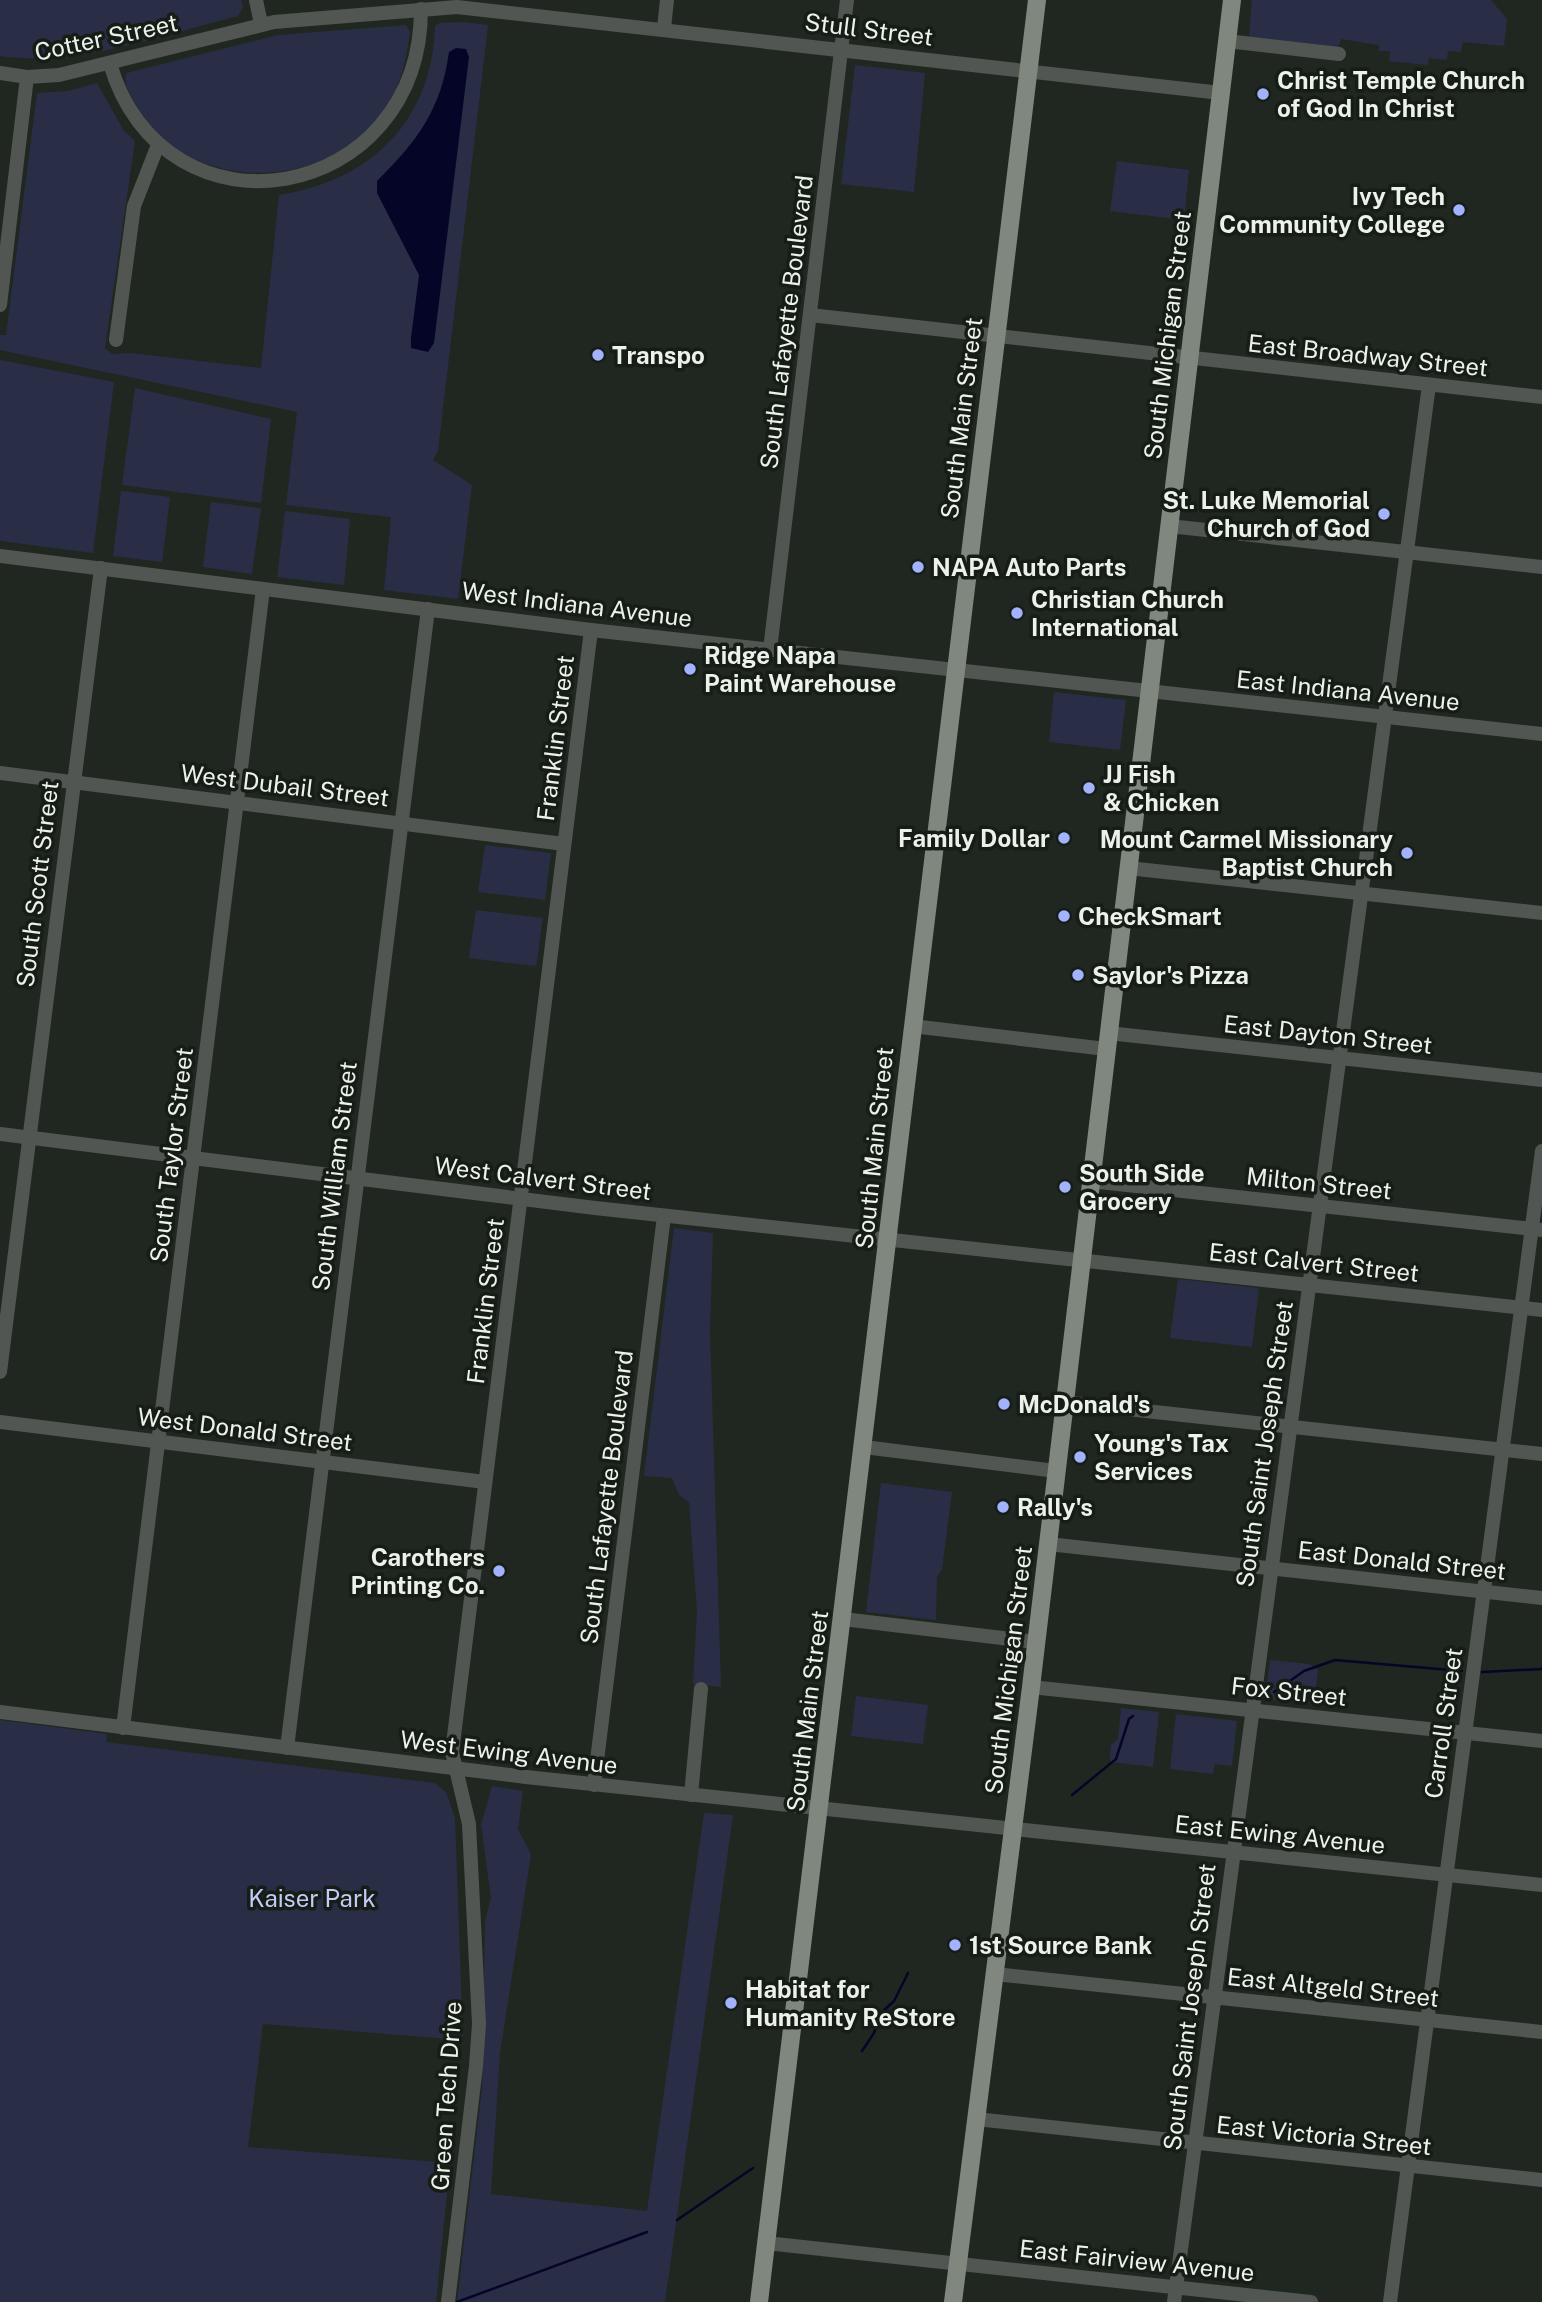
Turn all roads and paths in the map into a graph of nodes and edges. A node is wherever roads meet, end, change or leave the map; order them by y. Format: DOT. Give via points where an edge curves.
graph roads {
  1 [pos="256,0"];
  2 [pos="667,0"];
  3 [pos="846,0"];
  4 [pos="1037,0"];
  5 [pos="1232,0"];
  6 [pos="421,9"];
  7 [pos="261,24"];
  8 [pos="664,28"];
  9 [pos="1227,41"];
  10 [pos="840,49"];
  11 [pos="1339,54"];
  12 [pos="110,64"];
  13 [pos="1028,71"];
  14 [pos="0,73"];
  15 [pos="27,77"];
  16 [pos="1221,93"];
  17 [pos="158,145"];
  18 [pos="0,305"];
  19 [pos="810,315"];
  20 [pos="996,336"];
  21 [pos="116,340"];
  22 [pos="1189,358"];
  23 [pos="1429,385"];
  24 [pos="1542,397"];
  25 [pos="1169,526"];
  26 [pos="1406,552"];
  27 [pos="0,556"];
  28 [pos="1542,567"];
  29 [pos="101,568"];
  30 [pos="263,589"];
  31 [pos="428,610"];
  32 [pos="591,630"];
  33 [pos="770,650"];
  34 [pos="955,671"];
  35 [pos="1149,692"];
  36 [pos="1384,716"];
  37 [pos="1542,734"];
  38 [pos="0,773"];
  39 [pos="72,782"];
  40 [pos="237,802"];
  41 [pos="401,821"];
  42 [pos="564,844"];
  43 [pos="1128,868"];
  44 [pos="1361,893"];
  45 [pos="1542,913"];
  46 [pos="912,1026"];
  47 [pos="1107,1041"];
  48 [pos="1339,1058"];
  49 [pos="1542,1080"];
  50 [pos="0,1134"];
  51 [pos="29,1138"];
  52 [pos="1542,1151"];
  53 [pos="193,1158"];
  54 [pos="357,1179"];
  55 [pos="1090,1181"];
  56 [pos="520,1199"];
  57 [pos="1319,1205"];
  58 [pos="664,1216"];
  59 [pos="1537,1230"];
  60 [pos="889,1238"];
  61 [pos="1081,1260"];
  62 [pos="1308,1284"];
  63 [pos="1521,1308"];
  64 [pos="1542,1310"];
  65 [pos="0,1372"];
  66 [pos="1063,1402"];
  67 [pos="0,1422"];
  68 [pos="1289,1426"];
  69 [pos="158,1441"];
  70 [pos="864,1447"];
  71 [pos="1503,1450"];
  72 [pos="1542,1454"];
  73 [pos="322,1462"];
  74 [pos="1056,1471"];
  75 [pos="485,1482"];
  76 [pos="1048,1544"];
  77 [pos="1270,1568"];
  78 [pos="1483,1591"];
  79 [pos="1542,1598"];
  80 [pos="843,1619"];
  81 [pos="1036,1642"];
  82 [pos="1031,1687"];
  83 [pos="701,1689"];
  84 [pos="1251,1710"];
  85 [pos="0,1712"];
  86 [pos="123,1728"];
  87 [pos="1464,1733"];
  88 [pos="1542,1741"];
  89 [pos="287,1748"];
  90 [pos="456,1769"];
  91 [pos="594,1785"];
  92 [pos="691,1795"];
  93 [pos="820,1809"];
  94 [pos="1013,1828"];
  95 [pos="1232,1852"];
  96 [pos="1446,1875"];
  97 [pos="1542,1885"];
  98 [pos="995,1975"];
  99 [pos="1213,1998"];
  100 [pos="1427,2020"];
  101 [pos="1542,2032"];
  102 [pos="976,2119"];
  103 [pos="1194,2144"];
  104 [pos="1408,2167"];
  105 [pos="1542,2180"];
  106 [pos="766,2243"];
  107 [pos="957,2264"];
  108 [pos="1175,2295"];
  109 [pos="448,2302"];
  110 [pos="758,2302"];
  111 [pos="953,2302"];
  112 [pos="1311,2302"];
  113 [pos="1390,2302"];
  1 -- 7 [label="street"];
  2 -- 8 [label="street"];
  3 -- 10 [label="street, South Lafayette Boulevard"];
  4 -- 13 [label="main road, South Main Street"];
  5 -- 9 [label="main road, South Michigan Street"];
  6 -- 7 [label="street, Stull Street"];
  6 -- 8 [label="street, Stull Street" via="467,7"];
  6 -- 17 [label="street" via="414,64 397,105 366,141 336,163 293,178 248,181 200,169"];
  7 -- 12 [label="street, Cotter Street"];
  8 -- 10 [label="street, Stull Street"];
  9 -- 11 [label="street"];
  9 -- 16 [label="main road, South Michigan Street"];
  10 -- 13 [label="street, Stull Street"];
  10 -- 19 [label="street, South Lafayette Boulevard"];
  12 -- 15 [label="street, Cotter Street"];
  12 -- 17 [label="street" via="121,96"];
  13 -- 16 [label="street, Stull Street"];
  13 -- 20 [label="main road, South Main Street"];
  14 -- 15 [label="street, Cotter Street"];
  15 -- 18 [label="street"];
  16 -- 22 [label="main road, South Michigan Street"];
  17 -- 21 [label="street" via="134,206"];
  19 -- 20 [label="street, East Broadway Street"];
  19 -- 33 [label="street, South Lafayette Boulevard"];
  20 -- 22 [label="street, East Broadway Street"];
  20 -- 34 [label="main road, South Main Street"];
  22 -- 23 [label="street, East Broadway Street"];
  22 -- 25 [label="main road, South Michigan Street"];
  23 -- 24 [label="street, East Broadway Street"];
  23 -- 26 [label="street, South Saint Joseph Street"];
  25 -- 26 [label="street"];
  25 -- 35 [label="main road, South Michigan Street"];
  26 -- 28 [label="street"];
  26 -- 36 [label="street, South Saint Joseph Street"];
  27 -- 29 [label="street, West Indiana Avenue"];
  29 -- 30 [label="street, West Indiana Avenue"];
  29 -- 39 [label="street, South Scott Street"];
  30 -- 31 [label="street, West Indiana Avenue"];
  30 -- 40 [label="street, South Taylor Street"];
  31 -- 32 [label="street, West Indiana Avenue"];
  31 -- 41 [label="street, South William Street"];
  32 -- 33 [label="street, West Indiana Avenue"];
  32 -- 42 [label="street, Franklin Street"];
  33 -- 34 [label="street, West Indiana Avenue"];
  34 -- 35 [label="street, West Indiana Avenue"];
  34 -- 46 [label="main road, South Main Street"];
  35 -- 36 [label="street, East Indiana Avenue"];
  35 -- 43 [label="main road, South Michigan Street"];
  36 -- 37 [label="street, East Indiana Avenue"];
  36 -- 44 [label="street, South Saint Joseph Street"];
  38 -- 39 [label="street, West Dubail Street"];
  39 -- 40 [label="street, West Dubail Street"];
  39 -- 51 [label="street, South Scott Street"];
  40 -- 41 [label="street, West Dubail Street"];
  40 -- 53 [label="street, South Taylor Street"];
  41 -- 42 [label="street, West Dubail Street"];
  41 -- 54 [label="street, South William Street"];
  42 -- 56 [label="street, Franklin Street"];
  43 -- 44 [label="street"];
  43 -- 47 [label="main road, South Michigan Street"];
  44 -- 45 [label="street"];
  44 -- 48 [label="street, South Saint Joseph Street"];
  46 -- 47 [label="street, East Dayton Street"];
  46 -- 60 [label="main road, South Main Street"];
  47 -- 48 [label="street, East Dayton Street"];
  47 -- 55 [label="main road, South Michigan Street"];
  48 -- 49 [label="street, East Dayton Street"];
  48 -- 57 [label="street, South Saint Joseph Street"];
  50 -- 51 [label="street, West Calvert Street"];
  51 -- 53 [label="street, West Calvert Street"];
  51 -- 65 [label="street, South Scott Street"];
  52 -- 59 [label="street, Carroll Street"];
  53 -- 54 [label="street, West Calvert Street"];
  53 -- 69 [label="street, South Taylor Street"];
  54 -- 56 [label="street, West Calvert Street"];
  54 -- 73 [label="street, South William Street"];
  55 -- 57 [label="street, Milton Street"];
  55 -- 61 [label="main road, South Michigan Street"];
  56 -- 58 [label="street, West Calvert Street"];
  56 -- 75 [label="street, Franklin Street"];
  57 -- 59 [label="street, Milton Street"];
  57 -- 62 [label="street, South Saint Joseph Street"];
  58 -- 60 [label="street, West Calvert Street"];
  58 -- 91 [label="street, South Lafayette Boulevard"];
  59 -- 63 [label="street, Carroll Street"];
  60 -- 61 [label="street, West Calvert Street"];
  60 -- 70 [label="main road, South Main Street"];
  61 -- 62 [label="street, East Calvert Street"];
  61 -- 66 [label="main road, South Michigan Street"];
  62 -- 63 [label="street, East Calvert Street"];
  62 -- 68 [label="street, South Saint Joseph Street"];
  63 -- 64 [label="street, East Calvert Street"];
  63 -- 71 [label="street, Carroll Street"];
  66 -- 68 [label="street"];
  66 -- 74 [label="main road, South Michigan Street"];
  67 -- 69 [label="street, West Donald Street"];
  68 -- 71 [label="street"];
  68 -- 77 [label="street, South Saint Joseph Street"];
  69 -- 73 [label="street, West Donald Street"];
  69 -- 86 [label="street, South Taylor Street"];
  70 -- 74 [label="street"];
  70 -- 80 [label="main road, South Main Street"];
  71 -- 72 [label="street"];
  71 -- 78 [label="street, Carroll Street"];
  73 -- 75 [label="street, West Donald Street"];
  73 -- 89 [label="street, South William Street"];
  74 -- 76 [label="main road, South Michigan Street"];
  75 -- 90 [label="street, Franklin Street" via="453,1737"];
  76 -- 77 [label="street, East Donald Street"];
  76 -- 81 [label="main road, South Michigan Street"];
  77 -- 78 [label="street, East Donald Street"];
  77 -- 84 [label="street, South Saint Joseph Street"];
  78 -- 79 [label="street, East Donald Street"];
  78 -- 87 [label="street, Carroll Street"];
  80 -- 81 [label="street"];
  80 -- 93 [label="main road, South Main Street"];
  81 -- 82 [label="main road, South Michigan Street"];
  82 -- 84 [label="street, Fox Street"];
  82 -- 94 [label="main road, South Michigan Street"];
  83 -- 92 [label="street"];
  84 -- 87 [label="street, Fox Street"];
  84 -- 95 [label="street, South Saint Joseph Street"];
  85 -- 86 [label="street, West Ewing Avenue"];
  86 -- 89 [label="street, West Ewing Avenue"];
  87 -- 88 [label="street, Fox Street"];
  87 -- 96 [label="street, Carroll Street"];
  89 -- 90 [label="street, West Ewing Avenue"];
  90 -- 91 [label="street, West Ewing Avenue"];
  90 -- 109 [label="street, Green Tech Drive" via="467,1805 471,1842 478,2024"];
  91 -- 92 [label="street, West Ewing Avenue"];
  92 -- 93 [label="street, West Ewing Avenue"];
  93 -- 94 [label="street, West Ewing Avenue"];
  93 -- 106 [label="main road, South Main Street"];
  94 -- 95 [label="street, East Ewing Avenue"];
  94 -- 98 [label="main road, South Michigan Street"];
  95 -- 96 [label="street, East Ewing Avenue"];
  95 -- 99 [label="street, South Saint Joseph Street"];
  96 -- 97 [label="street, East Ewing Avenue"];
  96 -- 100 [label="street, Carroll Street"];
  98 -- 99 [label="street, East Altgeld Street"];
  98 -- 102 [label="main road, South Michigan Street"];
  99 -- 100 [label="street, East Altgeld Street"];
  99 -- 103 [label="street, South Saint Joseph Street"];
  100 -- 101 [label="street, East Altgeld Street"];
  100 -- 104 [label="street, Carroll Street"];
  102 -- 103 [label="street, East Victoria Street"];
  102 -- 107 [label="main road, South Michigan Street"];
  103 -- 104 [label="street, East Victoria Street"];
  103 -- 108 [label="street, South Saint Joseph Street"];
  104 -- 105 [label="street, East Victoria Street"];
  104 -- 113 [label="street, Carroll Street"];
  106 -- 107 [label="street, East Fairview Avenue"];
  106 -- 110 [label="main road, South Main Street"];
  107 -- 108 [label="street, East Fairview Avenue"];
  107 -- 111 [label="main road, South Michigan Street"];
  108 -- 112 [label="street, East Fairview Avenue"];
}
